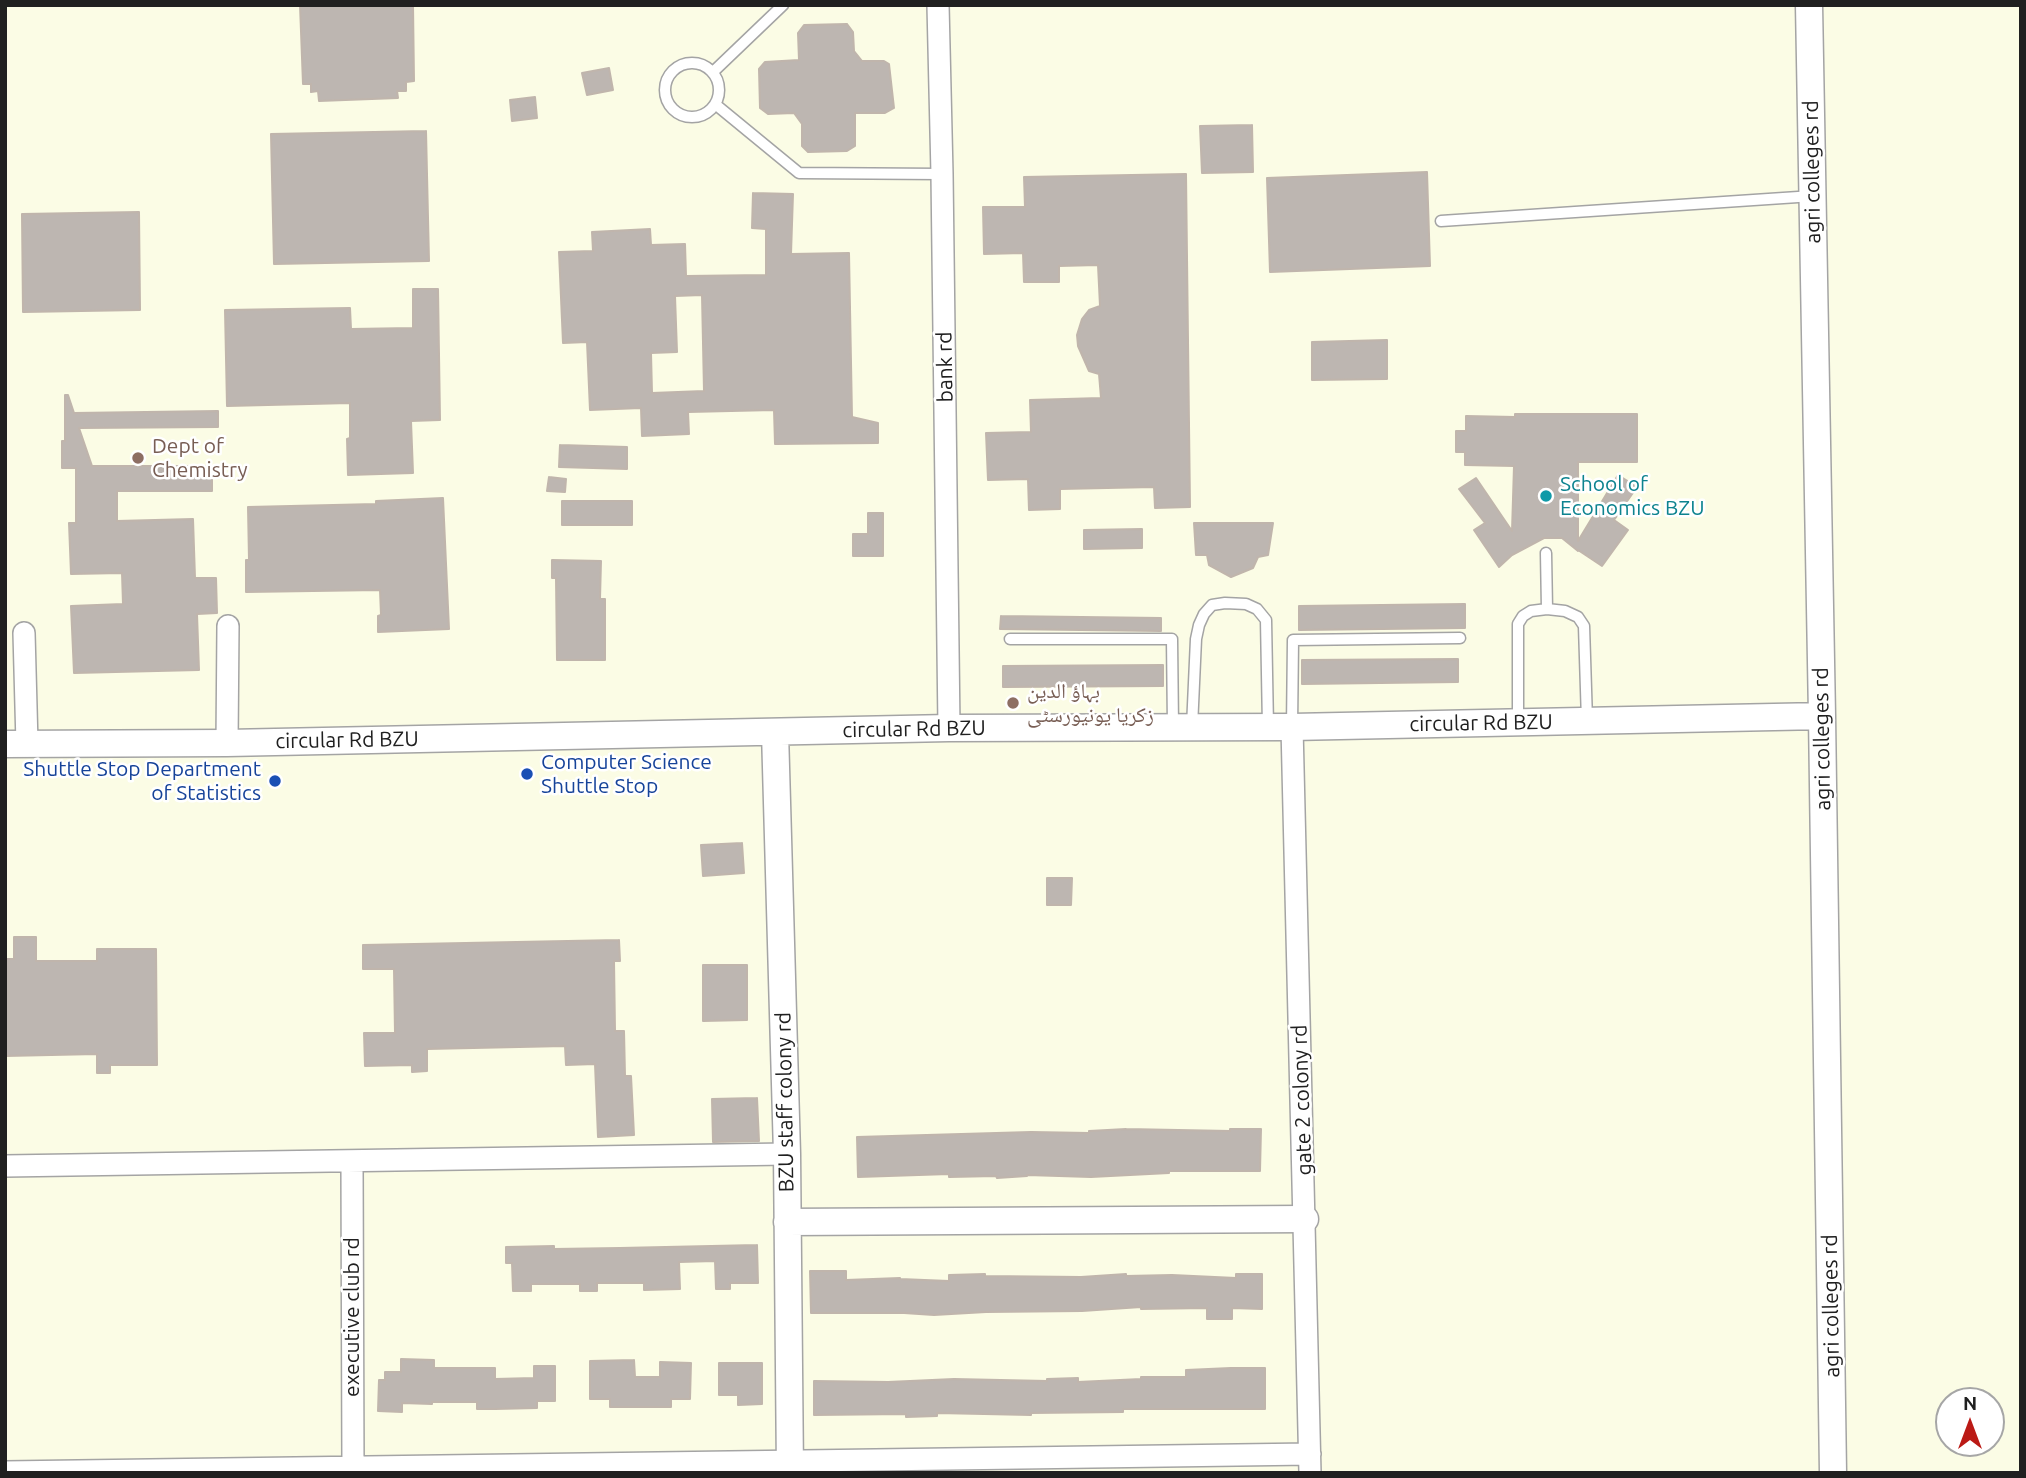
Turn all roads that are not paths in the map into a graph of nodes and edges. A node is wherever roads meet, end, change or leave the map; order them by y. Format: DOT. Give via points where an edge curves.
graph roads {
  1 [pos="782,5"];
  2 [pos="938,5"];
  3 [pos="1809,5"];
  4 [pos="713,72"];
  5 [pos="715,104"];
  6 [pos="942,174"];
  7 [pos="1813,196"];
  8 [pos="1441,221"];
  9 [pos="1546,553"];
  10 [pos="1547,608"];
  11 [pos="228,626"];
  12 [pos="24,633"];
  13 [pos="1460,638"];
  14 [pos="1010,639"];
  15 [pos="1822,716"];
  16 [pos="1587,721"];
  17 [pos="1518,722"];
  18 [pos="1182,727"];
  19 [pos="1280,727"];
  20 [pos="948,728"];
  21 [pos="775,732"];
  22 [pos="227,743"];
  23 [pos="16,744"];
  24 [pos="786,1154"];
  25 [pos="352,1161"];
  26 [pos="5,1166"];
  27 [pos="1305,1219"];
  28 [pos="787,1222"];
  29 [pos="1310,1464"];
  30 [pos="790,1467"];
  31 [pos="353,1470"];
  32 [pos="5,1472"];
  33 [pos="1833,1473"];
  1 -- 4 [label="lane"];
  2 -- 6 [label="street, bank rd"];
  3 -- 7 [label="street, agri colleges rd"];
  4 -- 5 [label="lane" via="719,87"];
  4 -- 5 [label="lane" via="698,64 682,65 669,76 665,92 672,107 686,116 703,115"];
  5 -- 6 [label="lane" via="799,173"];
  6 -- 20 [label="street, bank rd"];
  7 -- 8 [label="lane"];
  7 -- 15 [label="street, agri colleges rd"];
  9 -- 10 [label="lane"];
  10 -- 16 [label="lane" via="1578,617 1584,626"];
  10 -- 17 [label="lane" via="1531,611 1518,624"];
  11 -- 22 [label="street"];
  12 -- 23 [label="street"];
  13 -- 19 [label="lane" via="1293,640"];
  14 -- 18 [label="lane" via="1172,639"];
  15 -- 16 [label="street, circular Rd BZU"];
  15 -- 33 [label="street, agri colleges rd"];
  16 -- 17 [label="street, circular Rd BZU"];
  17 -- 19 [label="street, circular Rd BZU"];
  18 -- 19 [label="street, circular Rd BZU"];
  18 -- 19 [label="lane" via="1199,625 1212,605 1225,603 1246,604 1266,620"];
  18 -- 20 [label="street, circular Rd BZU"];
  19 -- 27 [label="street, gate 2 colony rd"];
  20 -- 21 [label="street, circular Rd BZU"];
  21 -- 22 [label="street, circular Rd BZU"];
  21 -- 24 [label="street, BZU staff colony rd"];
  22 -- 23 [label="street, circular Rd BZU"];
  24 -- 25 [label="street"];
  24 -- 28 [label="street, BZU staff colony rd"];
  25 -- 26 [label="street"];
  25 -- 31 [label="street, executive club rd"];
  27 -- 28 [label="street"];
  27 -- 29 [label="street, gate 2 colony rd"];
  28 -- 30 [label="street, BZU staff colony rd"];
  29 -- 30 [label="street"];
  30 -- 31 [label="street"];
  31 -- 32 [label="street"];
}
